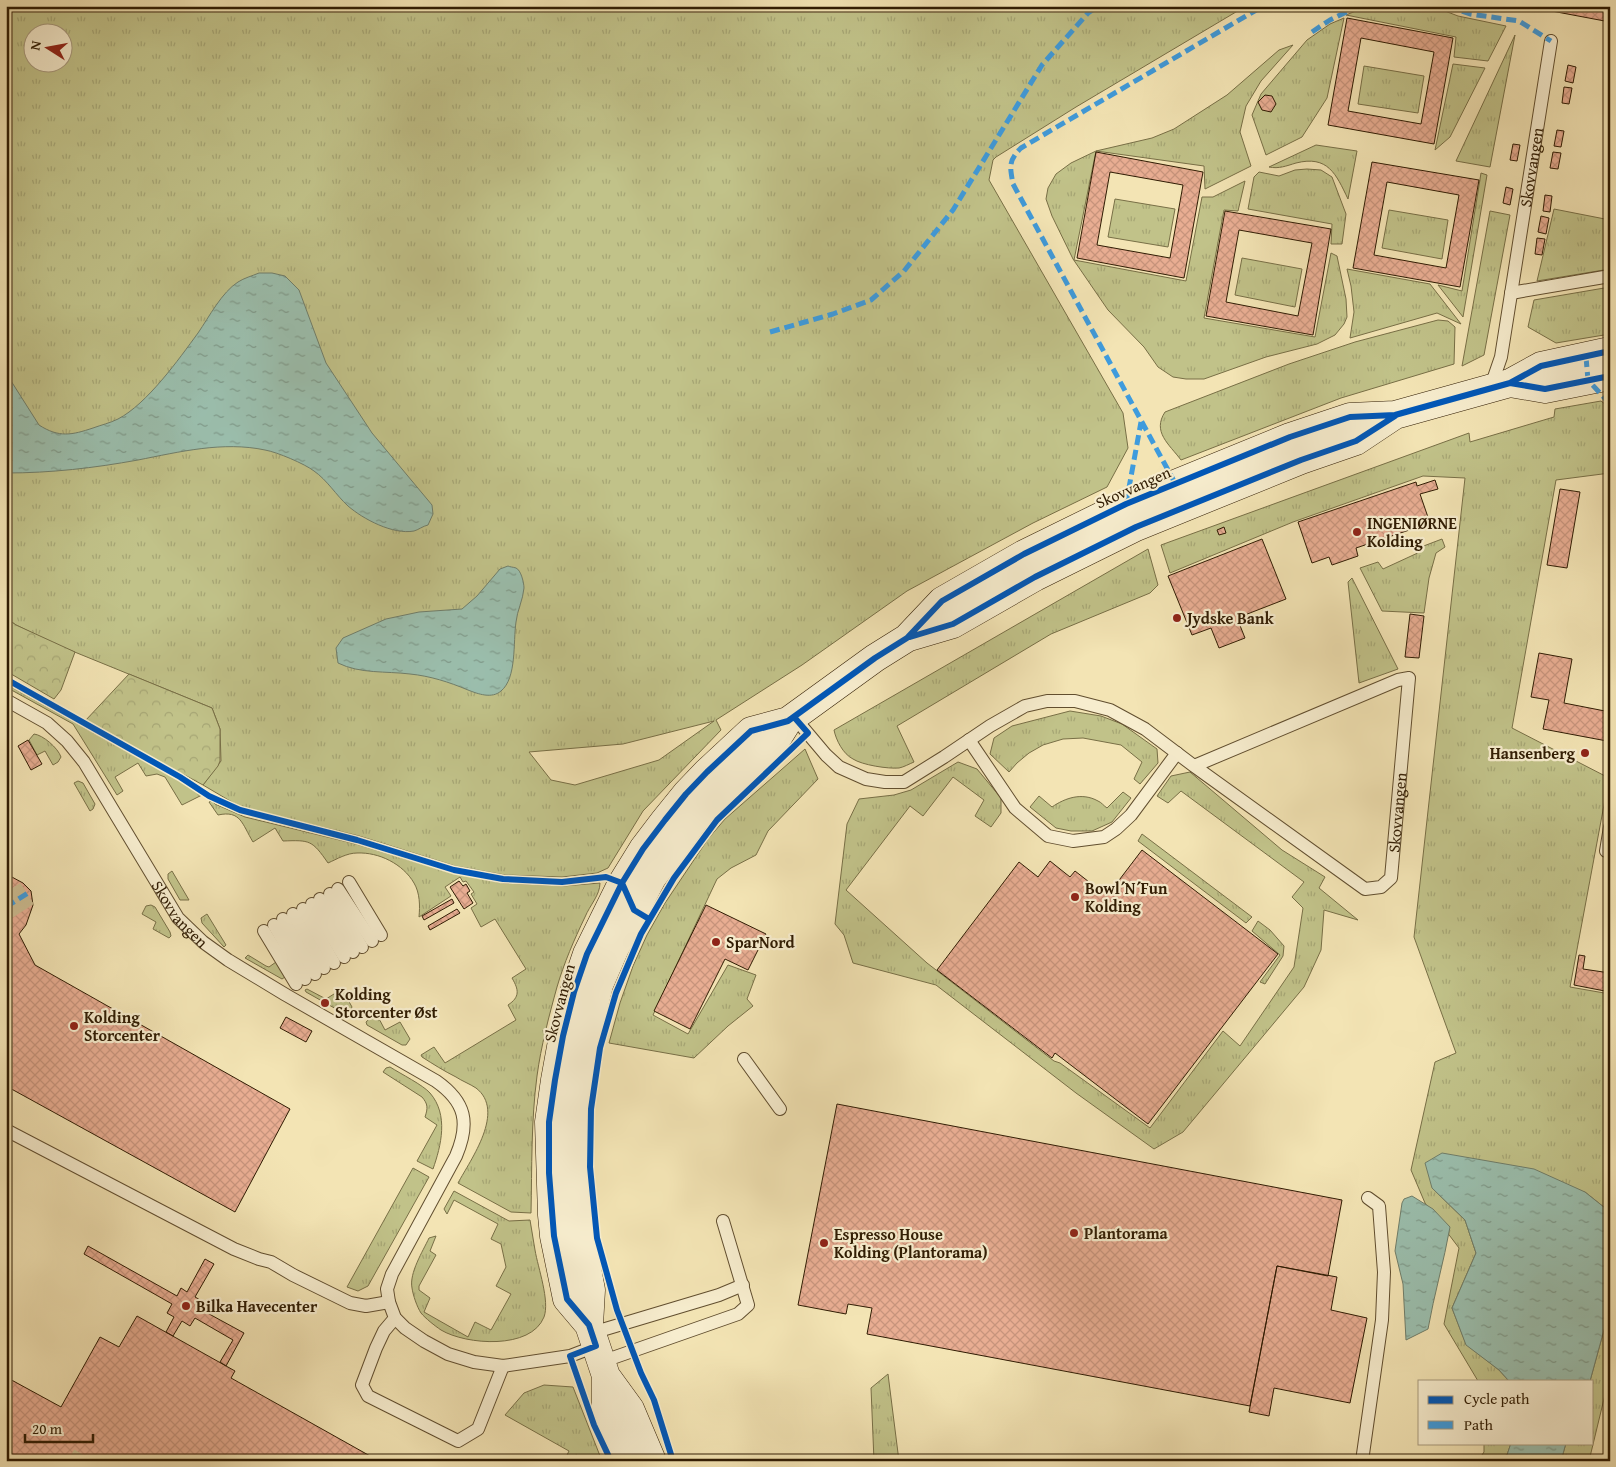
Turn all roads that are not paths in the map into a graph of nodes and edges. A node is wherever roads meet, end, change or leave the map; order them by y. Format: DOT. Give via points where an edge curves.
graph roads {
  1 [pos="1551,41"];
  2 [pos="1610,276"];
  3 [pos="1511,293"];
  4 [pos="1610,352"];
  5 [pos="1610,376"];
  6 [pos="1500,386"];
  7 [pos="6,700"];
  8 [pos="791,719"];
  9 [pos="969,740"];
  10 [pos="1177,753"];
  11 [pos="1194,766"];
  12 [pos="1610,827"];
  13 [pos="1610,852"];
  14 [pos="307,907"];
  15 [pos="339,960"];
  16 [pos="744,1059"];
  17 [pos="780,1109"];
  18 [pos="6,1130"];
  19 [pos="1368,1198"];
  20 [pos="723,1221"];
  21 [pos="743,1285"];
  22 [pos="389,1302"];
  23 [pos="395,1318"];
  24 [pos="597,1348"];
  25 [pos="503,1366"];
  26 [pos="622,1461"];
  27 [pos="652,1461"];
  28 [pos="1362,1461"];
  1 -- 3 [label="lane, Skovvangen"];
  2 -- 3 [label="lane"];
  3 -- 6 [label="lane, Skovvangen"];
  4 -- 6 [label="street, Skovvangen" via="1541,366"];
  5 -- 6 [label="street, Skovvangen" via="1545,389"];
  6 -- 8 [label="street, Skovvangen" via="1395,416 1356,441 1144,524 1035,577 953,624 907,638"];
  7 -- 22 [label="lane, Skovvangen" via="47,723 67,741 84,762 178,918 204,942 286,995 436,1081 456,1098 463,1112 462,1142 392,1274 387,1289"];
  8 -- 9 [label="lane, Skovvangen" via="839,767 866,779 885,782 904,782"];
  8 -- 24 [label="street, Skovvangen" via="751,731 707,772 665,820 618,891 587,954 574,992 549,1122 549,1173 554,1236 567,1299"];
  9 -- 10 [label="lane, Skovvangen" via="1025,706 1047,701 1076,701 1110,710 1145,729"];
  9 -- 10 [label="lane" via="1015,808 1048,836 1073,841 1104,837 1116,829 1132,815"];
  10 -- 11 [label="lane, Skovvangen"];
  11 -- 11 [label="lane, Skovvangen" via="1365,889 1381,887 1391,878 1409,678"];
  12 -- 13 [label="lane" via="1606,851"];
  14 -- 15 [label="lane"];
  14 -- 15 [label="lane"];
  14 -- 15 [label="lane"];
  14 -- 15 [label="lane"];
  14 -- 15 [label="lane"];
  16 -- 17 [label="lane"];
  18 -- 22 [label="lane" via="234,1249 271,1262 350,1303 366,1306"];
  19 -- 28 [label="lane" via="1379,1206 1384,1272 1382,1320"];
  20 -- 21 [label="lane"];
  21 -- 24 [label="lane"];
  21 -- 24 [label="lane" via="748,1305 738,1314 708,1325"];
  22 -- 23 [label="lane, Skovvangen"];
  23 -- 25 [label="lane, Skovvangen" via="424,1341 448,1354"];
  23 -- 25 [label="lane" via="384,1331 362,1385 368,1396 458,1441 478,1429"];
  24 -- 25 [label="lane, Skovvangen" via="570,1356"];
  24 -- 26 [label="street" via="606,1420"];
  24 -- 27 [label="street, Skovvangen" via="630,1409"];
}
